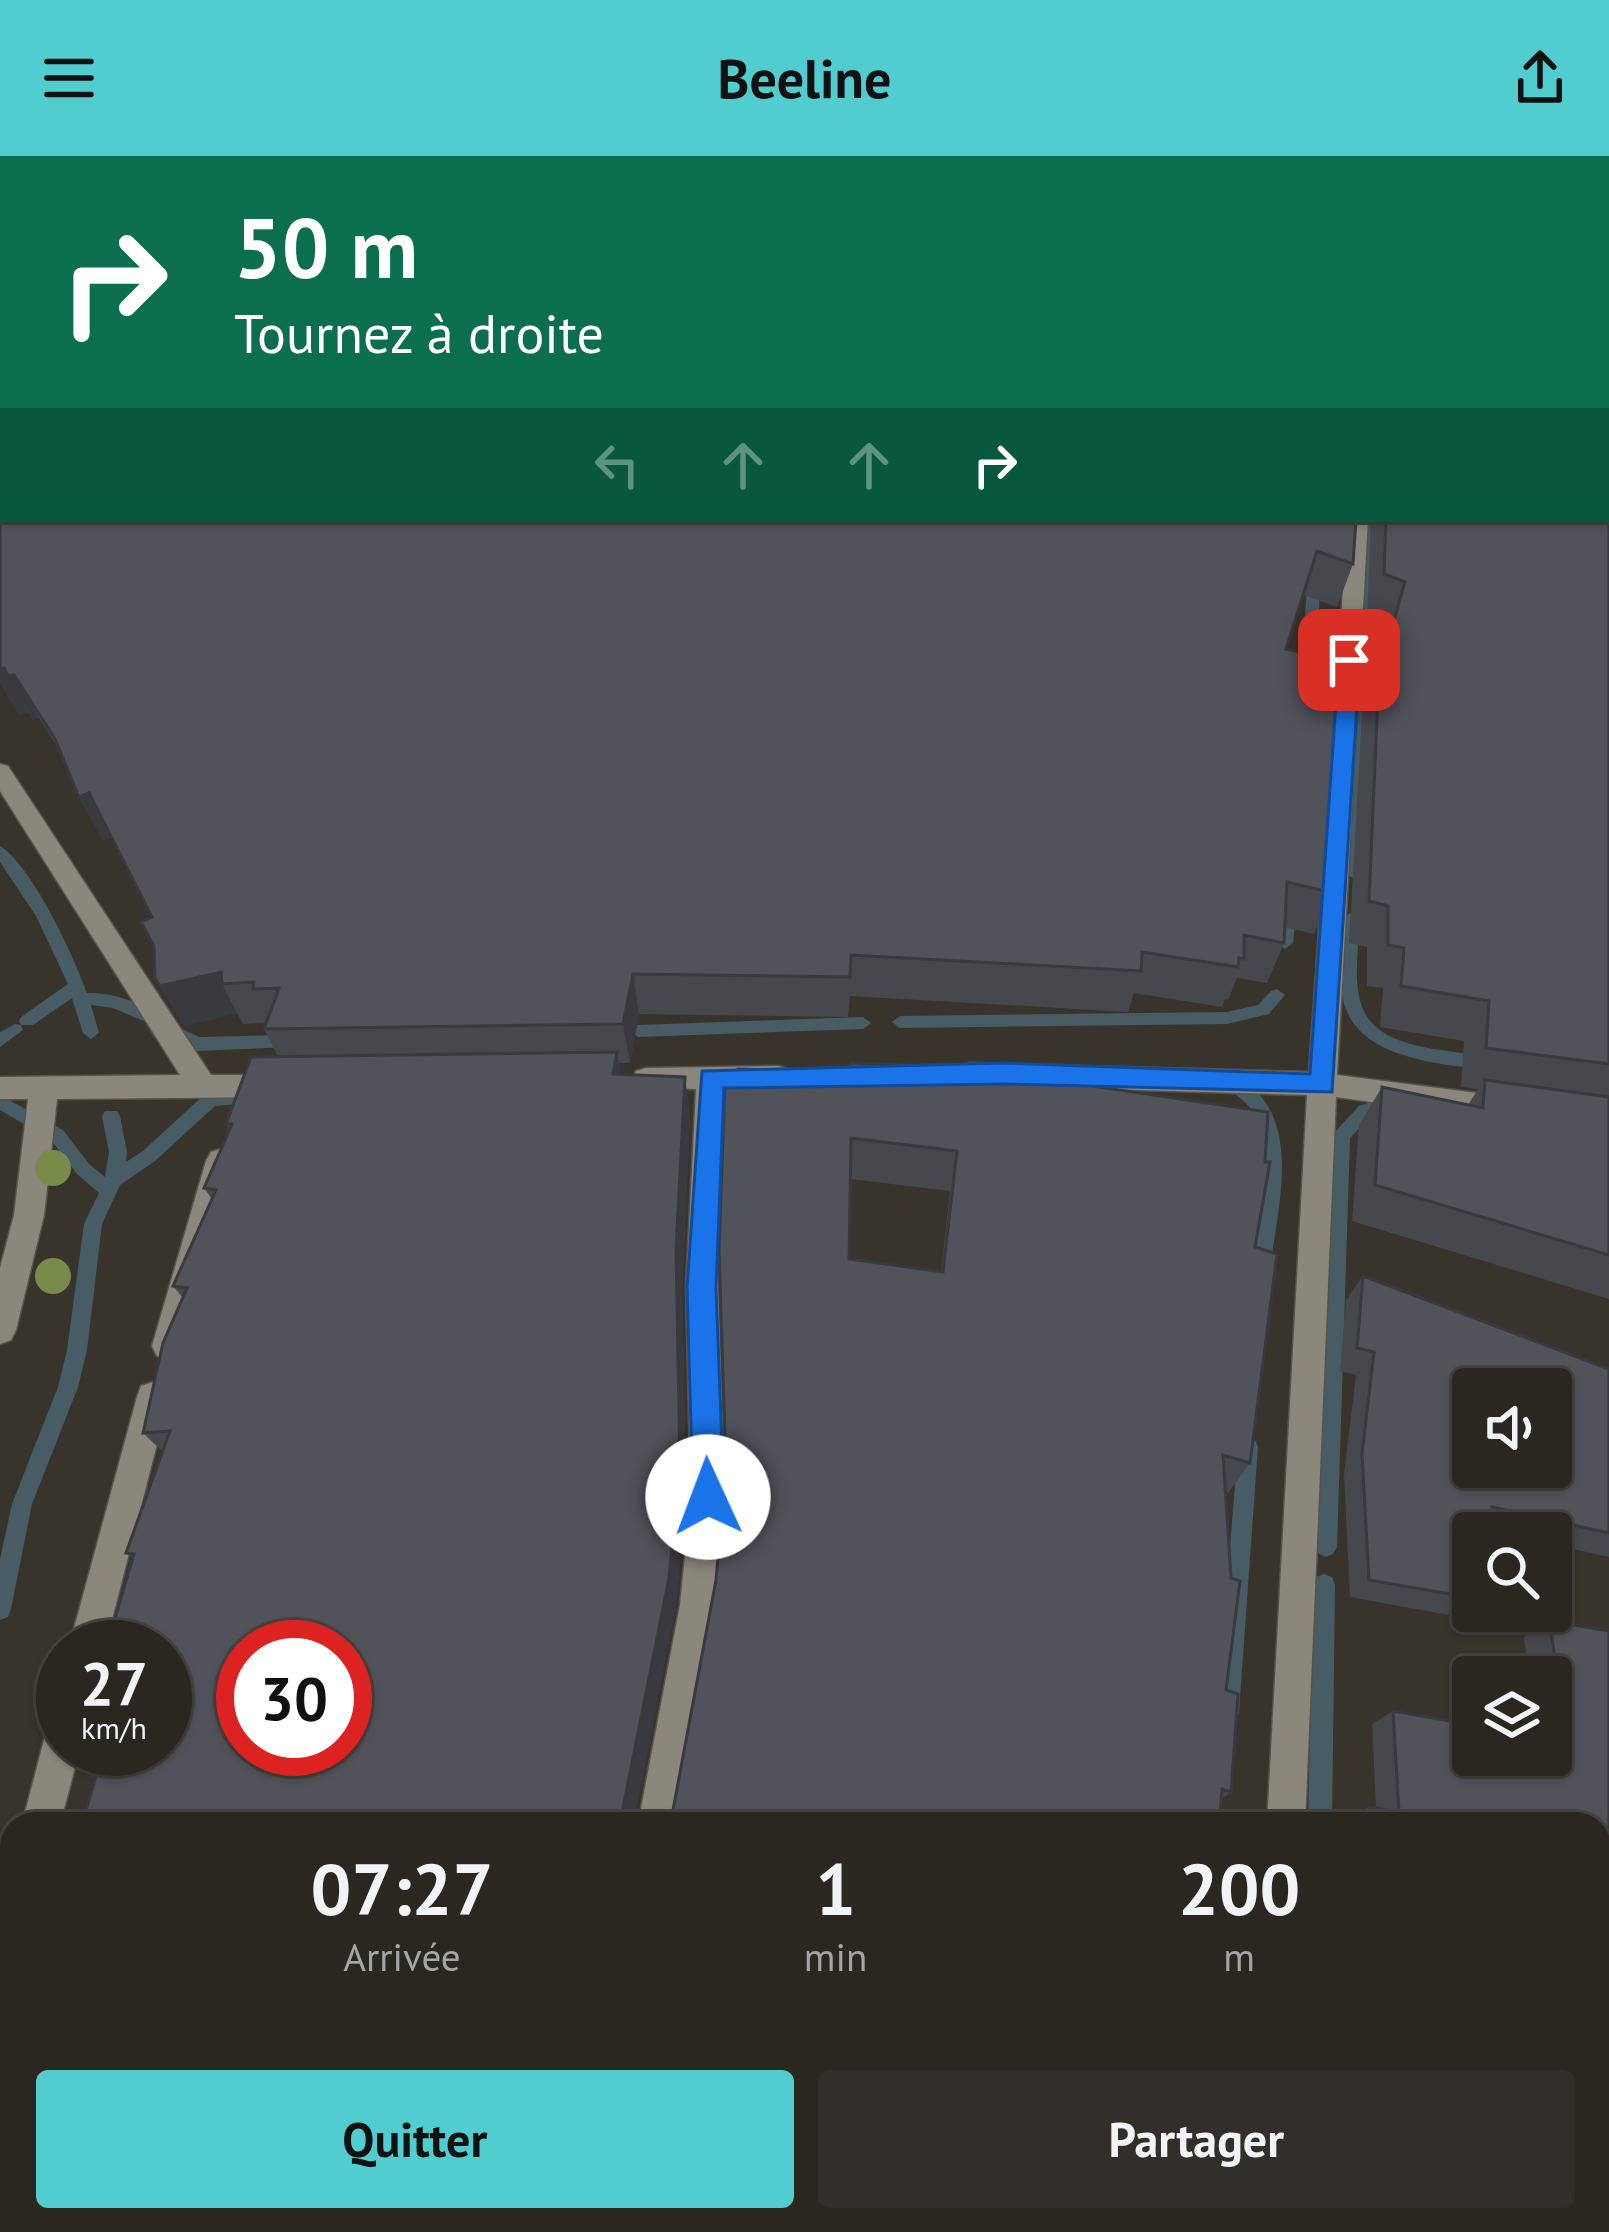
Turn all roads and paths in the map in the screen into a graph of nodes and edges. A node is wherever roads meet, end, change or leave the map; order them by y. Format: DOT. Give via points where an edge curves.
graph roads {
  1 [pos="1358,522"];
  2 [pos="0,772"];
  3 [pos="936,1075"];
  4 [pos="801,1077"];
  5 [pos="711,1078"];
  6 [pos="618,1080"];
  7 [pos="1322,1084"];
  8 [pos="313,1086"];
  9 [pos="44,1087"];
  10 [pos="202,1087"];
  11 [pos="0,1088"];
  12 [pos="236,1109"];
  13 [pos="1543,1114"];
  14 [pos="0,1330"];
  15 [pos="94,1620"];
  16 [pos="54,1776"];
  17 [pos="44,1812"];
  18 [pos="659,1812"];
  19 [pos="1287,1812"];
  1 -- 7 [label="street"];
  2 -- 10 [label="street"];
  3 -- 7 [label="street"];
  4 -- 5 [label="street"];
  5 -- 6 [label="street"];
  5 -- 18 [label="street" via="702,1288 708,1497 698,1605"];
  7 -- 13 [label="street"];
  7 -- 19 [label="street"];
  8 -- 12 [label="street"];
  9 -- 10 [label="street"];
  9 -- 11 [label="street"];
  9 -- 14 [label="street" via="29,1215"];
  10 -- 12 [label="street"];
  12 -- 15 [label="street"];
  16 -- 17 [label="street"];
}
